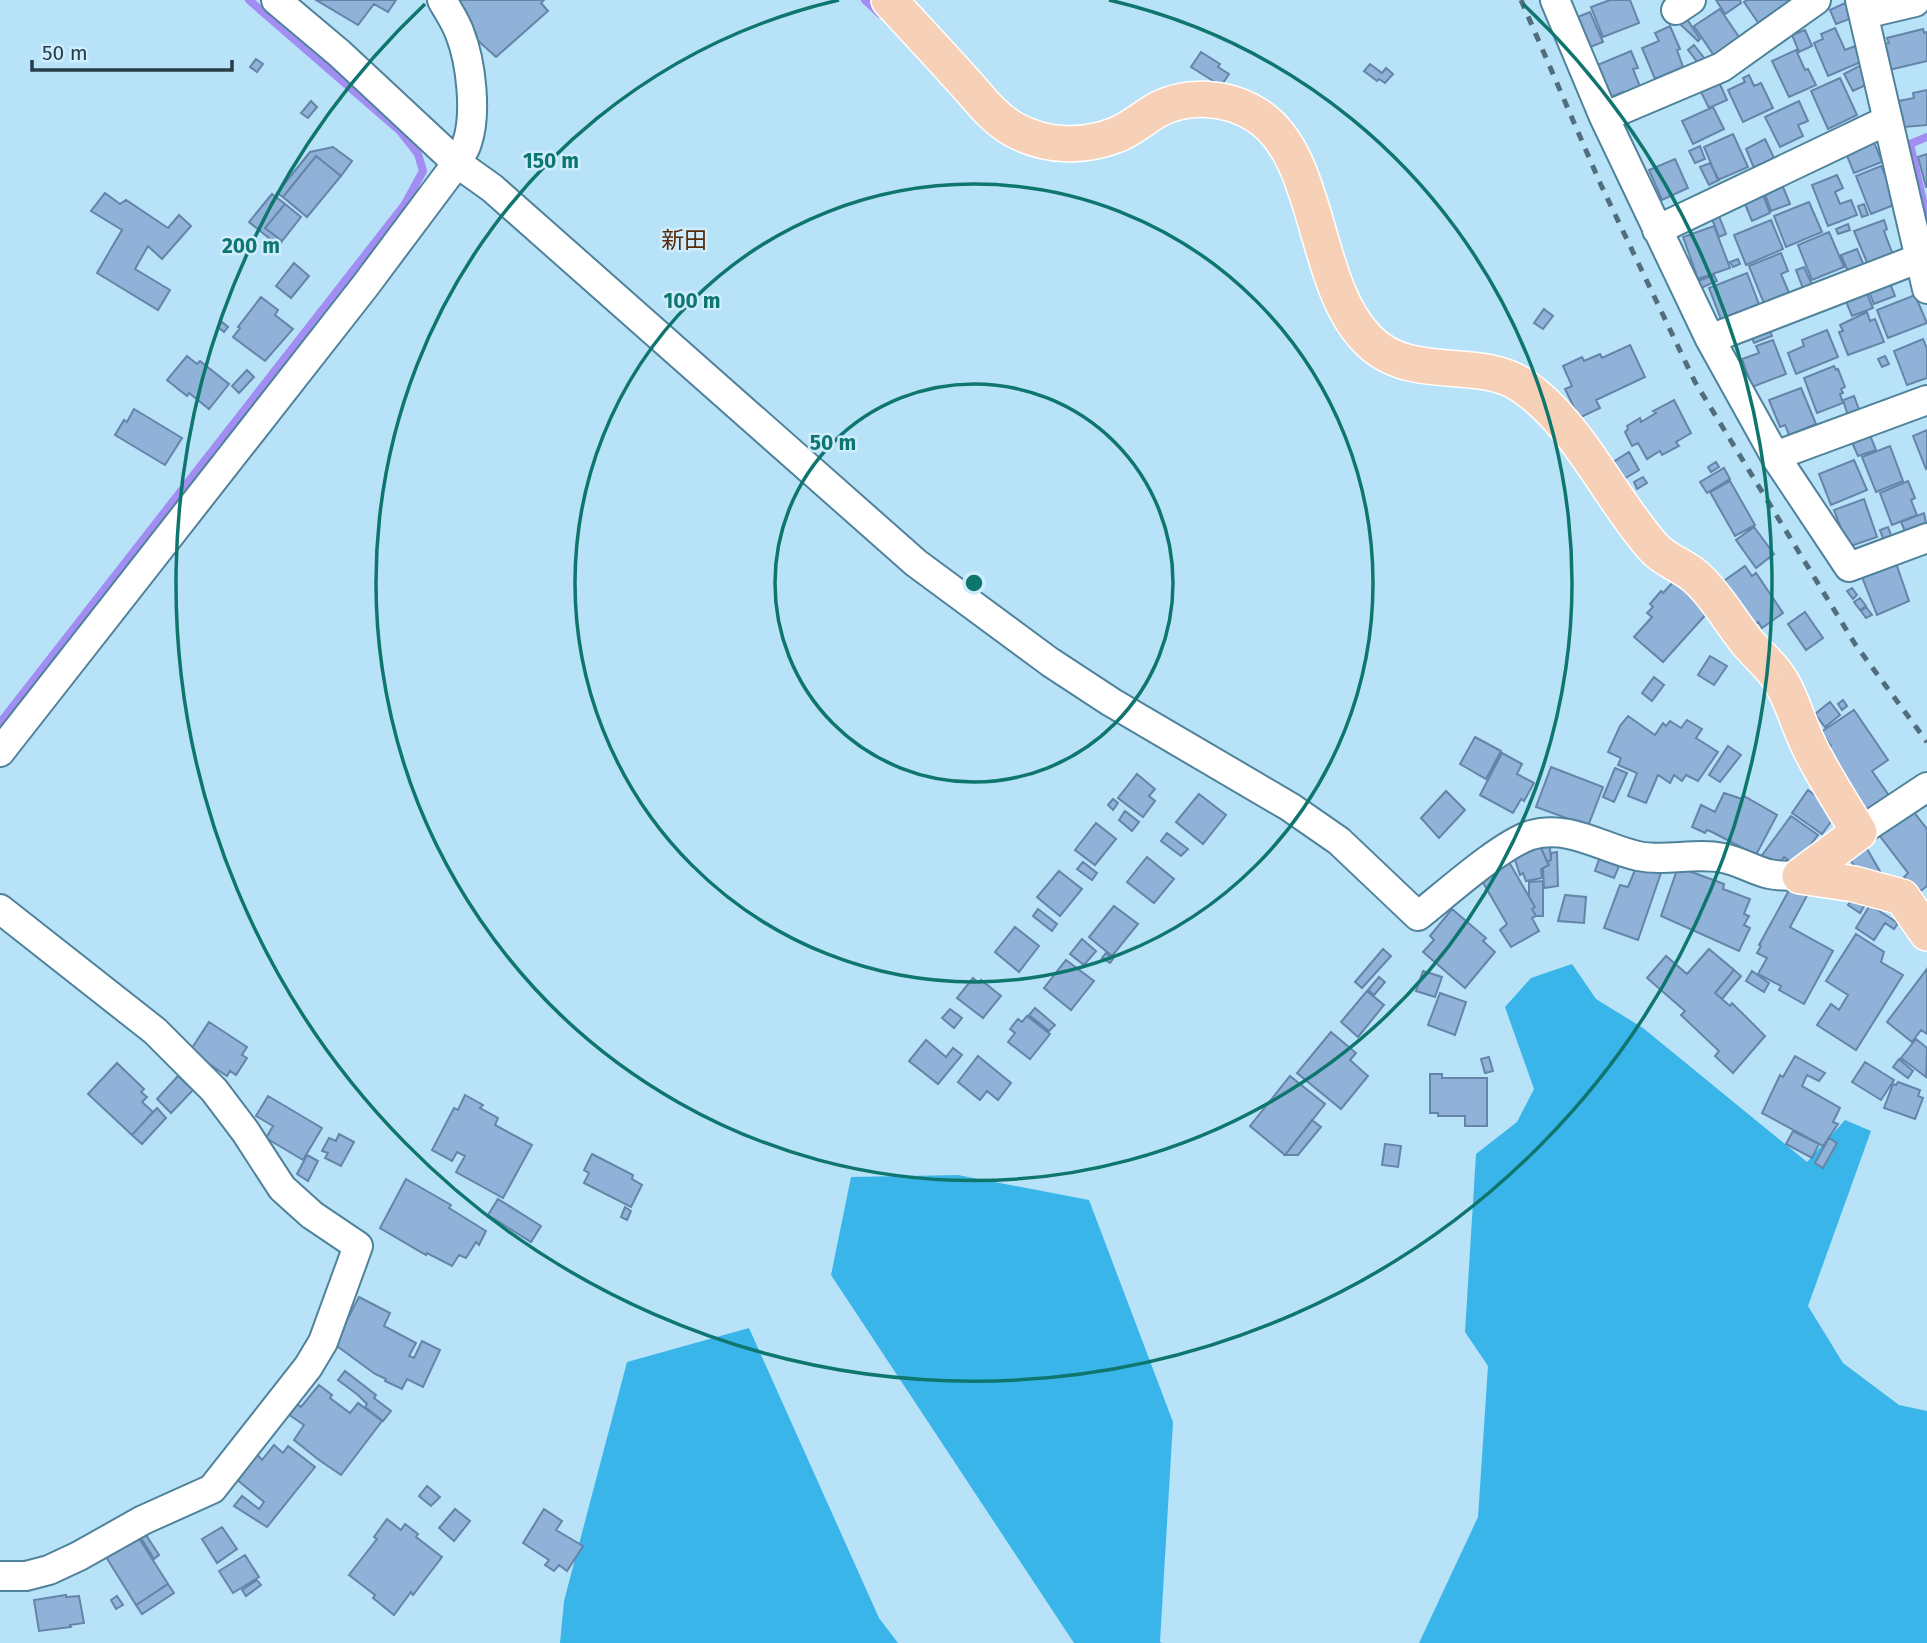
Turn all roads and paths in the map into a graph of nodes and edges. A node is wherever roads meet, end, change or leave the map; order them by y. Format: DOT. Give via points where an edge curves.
graph roads {
  1 [pos="276,0"];
  2 [pos="442,0"];
  3 [pos="889,0"];
  4 [pos="1555,0"];
  5 [pos="1815,0"];
  6 [pos="1916,0"];
  7 [pos="1862,7"];
  8 [pos="1604,117"];
  9 [pos="1888,120"];
  10 [pos="457,163"];
  11 [pos="1918,209"];
  12 [pos="1657,229"];
  13 [pos="1924,274"];
  14 [pos="1710,339"];
  15 [pos="1927,400"];
  16 [pos="1775,456"];
  17 [pos="1927,538"];
  18 [pos="0,752"];
  19 [pos="1927,787"];
  20 [pos="1859,832"];
  21 [pos="1800,876"];
  22 [pos="0,909"];
  23 [pos="1927,933"];
  24 [pos="0,1576"];
  1 -- 10 [label="street"];
  2 -- 10 [label="street" via="460,33 471,86 468,142"];
  3 -- 20 [label="main road" via="988,107 1009,127 1029,137 1064,144 1100,140 1182,100 1204,99 1242,107 1270,124 1293,156 1342,302 1367,340 1395,359 1492,375 1518,383 1540,399 1654,549 1702,582 1778,676 1810,748"];
  4 -- 8 [label="street"];
  5 -- 8 [label="street" via="1721,67"];
  6 -- 7 [label="street"];
  7 -- 9 [label="street"];
  8 -- 12 [label="street"];
  9 -- 11 [label="street"];
  9 -- 12 [label="street"];
  10 -- 18 [label="street"];
  10 -- 21 [label="street" via="492,188 916,563 1049,662 1339,841 1418,916 1507,847 1551,830 1637,856 1722,858 1770,874"];
  11 -- 13 [label="street"];
  12 -- 14 [label="street"];
  13 -- 14 [label="street"];
  14 -- 16 [label="street"];
  15 -- 16 [label="street"];
  16 -- 17 [label="street" via="1849,567"];
  19 -- 20 [label="street"];
  20 -- 21 [label="main road"];
  21 -- 23 [label="main road" via="1902,897"];
  22 -- 24 [label="street" via="172,1047 214,1090 282,1188 358,1246 313,1359 212,1489 49,1570"];
}
